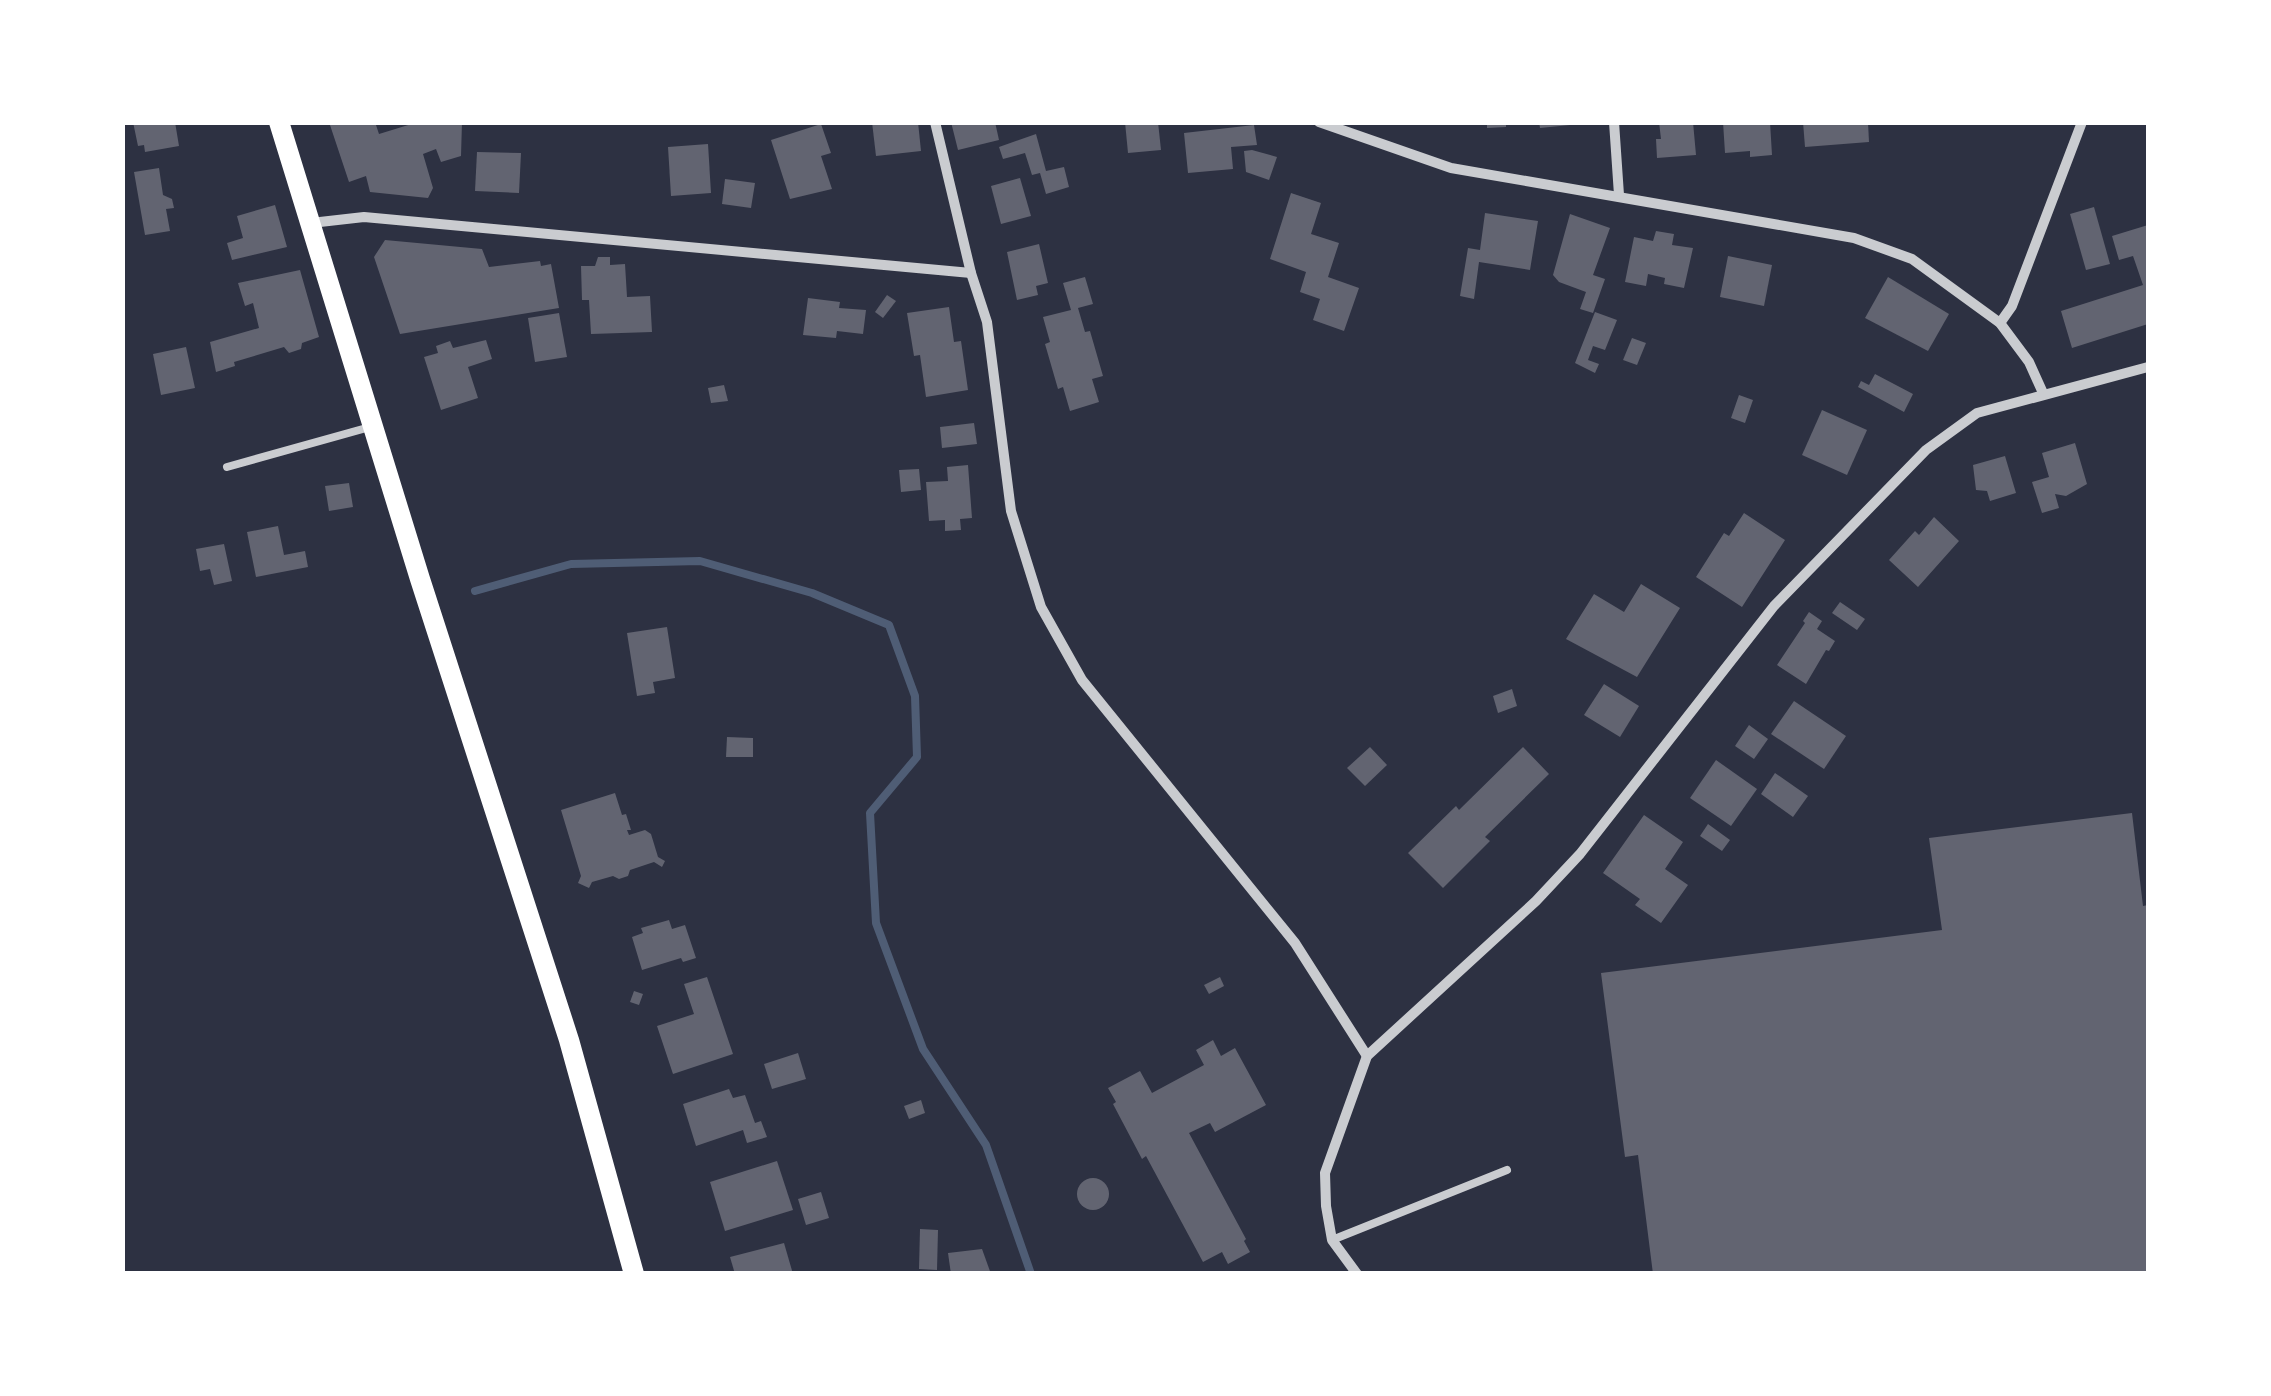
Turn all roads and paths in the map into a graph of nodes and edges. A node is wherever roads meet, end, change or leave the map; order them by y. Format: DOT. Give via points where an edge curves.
graph roads {
  1 [pos="279,122"];
  2 [pos="935,122"];
  3 [pos="1318,122"];
  4 [pos="1614,122"];
  5 [pos="2082,122"];
  6 [pos="1618,195"];
  7 [pos="310,223"];
  8 [pos="971,273"];
  9 [pos="2000,323"];
  10 [pos="2148,367"];
  11 [pos="2043,393"];
  12 [pos="374,426"];
  13 [pos="227,468"];
  14 [pos="1367,1056"];
  15 [pos="1507,1170"];
  16 [pos="1332,1240"];
  17 [pos="1354,1273"];
  18 [pos="634,1274"];
  1 -- 7 [label="main road"];
  2 -- 8 [label="street"];
  3 -- 6 [label="street" via="1451,168"];
  4 -- 6 [label="street"];
  5 -- 9 [label="street"];
  6 -- 9 [label="street" via="1854,238 1912,259"];
  7 -- 8 [label="street" via="364,217"];
  7 -- 12 [label="main road"];
  8 -- 14 [label="street" via="987,322 1011,511 1041,608 1082,680 1294,943"];
  9 -- 11 [label="street"];
  10 -- 11 [label="street"];
  11 -- 14 [label="street" via="1978,412 1926,450 1774,606 1569,866"];
  12 -- 13 [label="lane"];
  12 -- 18 [label="main road" via="569,1040"];
  14 -- 16 [label="street" via="1325,1173"];
  15 -- 16 [label="lane"];
  16 -- 17 [label="street"];
}
